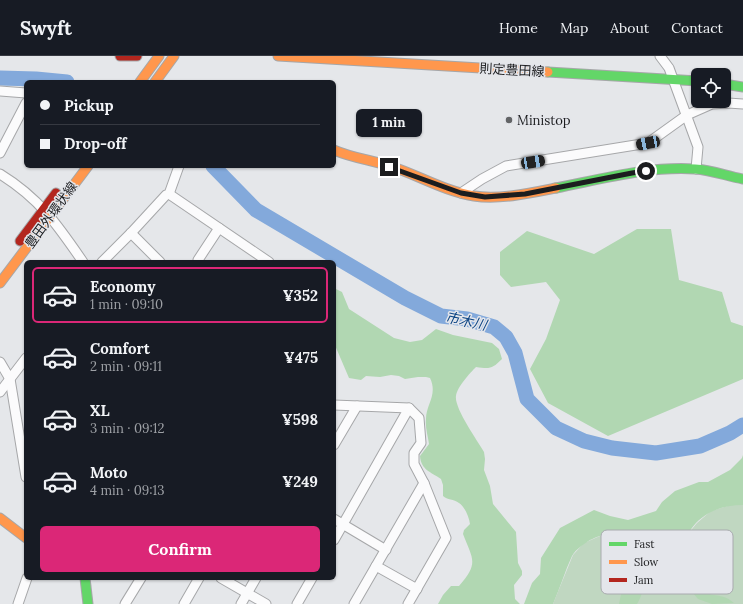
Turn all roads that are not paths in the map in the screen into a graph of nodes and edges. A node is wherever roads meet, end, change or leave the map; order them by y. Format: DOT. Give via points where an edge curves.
graph roads {
  1 [pos="120,56"];
  2 [pos="137,56"];
  3 [pos="160,56"];
  4 [pos="174,56"];
  5 [pos="278,56"];
  6 [pos="660,56"];
  7 [pos="355,58"];
  8 [pos="673,79"];
  9 [pos="142,80"];
  10 [pos="156,80"];
  11 [pos="691,80"];
  12 [pos="731,85"];
  13 [pos="743,87"];
  14 [pos="0,91"];
  15 [pos="24,93"];
  16 [pos="743,104"];
  17 [pos="24,107"];
  18 [pos="687,115"];
  19 [pos="336,151"];
  20 [pos="0,153"];
  21 [pos="86,168"];
  22 [pos="178,168"];
  23 [pos="696,169"];
  24 [pos="0,174"];
  25 [pos="743,180"];
  26 [pos="59,188"];
  27 [pos="461,193"];
  28 [pos="170,194"];
  29 [pos="47,212"];
  30 [pos="219,228"];
  31 [pos="131,233"];
  32 [pos="82,260"];
  33 [pos="104,260"];
  34 [pos="158,260"];
  35 [pos="198,260"];
  36 [pos="266,260"];
  37 [pos="0,268"];
  38 [pos="0,283"];
  39 [pos="24,361"];
  40 [pos="0,362"];
  41 [pos="10,379"];
  42 [pos="0,392"];
  43 [pos="336,405"];
  44 [pos="357,406"];
  45 [pos="409,408"];
  46 [pos="336,442"];
  47 [pos="24,465"];
  48 [pos="424,483"];
  49 [pos="0,518"];
  50 [pos="336,520"];
  51 [pos="343,524"];
  52 [pos="24,536"];
  53 [pos="336,536"];
  54 [pos="386,550"];
  55 [pos="376,566"];
  56 [pos="25,580"];
  57 [pos="85,580"];
  58 [pos="140,580"];
  59 [pos="198,580"];
  60 [pos="224,580"];
  61 [pos="255,580"];
  62 [pos="311,580"];
  63 [pos="417,589"];
  64 [pos="247,593"];
  65 [pos="18,604"];
  66 [pos="88,604"];
  67 [pos="124,604"];
  68 [pos="184,604"];
  69 [pos="241,604"];
  70 [pos="266,604"];
  71 [pos="297,604"];
  72 [pos="354,604"];
  73 [pos="408,604"];
  1 -- 2 [label="street"];
  3 -- 9 [label="street"];
  4 -- 10 [label="street"];
  5 -- 7 [label="street, 則定豊田線"];
  6 -- 8 [label="street"];
  7 -- 8 [label="street, 則定豊田線"];
  8 -- 11 [label="street, 則定豊田線"];
  8 -- 18 [label="street"];
  12 -- 13 [label="street"];
  14 -- 15 [label="street"];
  16 -- 18 [label="street" via="712,104"];
  17 -- 20 [label="street"];
  18 -- 23 [label="street" via="698,147"];
  18 -- 27 [label="street" via="648,143 506,166"];
  19 -- 27 [label="street"];
  21 -- 29 [label="street, 豊田外環状線"];
  22 -- 28 [label="street"];
  23 -- 25 [label="street"];
  23 -- 27 [label="street" via="632,173 525,194 485,197"];
  24 -- 29 [label="street" via="36,200"];
  26 -- 29 [label="street, 豊田外環状線"];
  28 -- 30 [label="street"];
  28 -- 31 [label="street" via="166,195"];
  29 -- 32 [label="street"];
  29 -- 37 [label="street, 豊田外環状線"];
  29 -- 38 [label="street, 豊田外環状線"];
  30 -- 35 [label="street"];
  30 -- 36 [label="street"];
  31 -- 33 [label="street"];
  31 -- 34 [label="street"];
  39 -- 41 [label="street"];
  40 -- 41 [label="street"];
  41 -- 42 [label="street"];
  41 -- 47 [label="street"];
  43 -- 44 [label="street"];
  44 -- 45 [label="street"];
  44 -- 46 [label="street"];
  45 -- 48 [label="street" via="419,418 421,443 414,453 414,464"];
  45 -- 51 [label="street"];
  48 -- 54 [label="street"];
  48 -- 63 [label="street" via="446,538"];
  49 -- 52 [label="street"];
  50 -- 51 [label="street"];
  51 -- 53 [label="street"];
  51 -- 54 [label="street"];
  54 -- 55 [label="street"];
  55 -- 63 [label="street"];
  55 -- 72 [label="street"];
  56 -- 65 [label="street"];
  57 -- 66 [label="street"];
  58 -- 67 [label="street"];
  59 -- 68 [label="street"];
  60 -- 64 [label="street"];
  61 -- 64 [label="street"];
  62 -- 71 [label="street"];
  63 -- 73 [label="street"];
  64 -- 69 [label="street"];
  64 -- 70 [label="street"];
}
